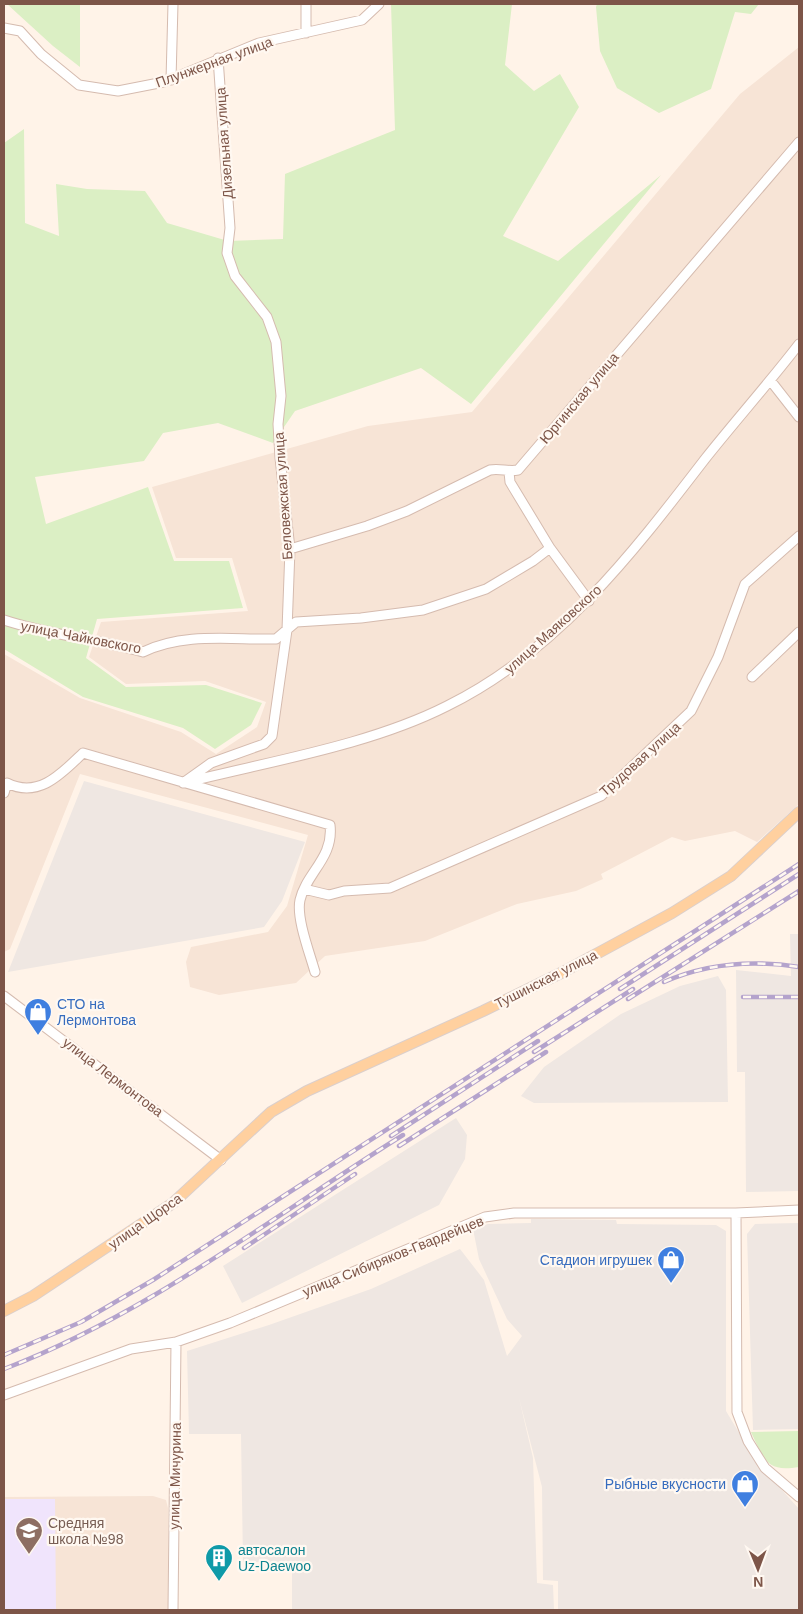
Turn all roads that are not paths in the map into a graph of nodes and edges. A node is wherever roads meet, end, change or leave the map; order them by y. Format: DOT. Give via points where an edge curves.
graph roads {
  1 [pos="173,4"];
  2 [pos="306,4"];
  3 [pos="378,4"];
  4 [pos="4,28"];
  5 [pos="306,32"];
  6 [pos="218,58"];
  7 [pos="171,80"];
  8 [pos="799,142"];
  9 [pos="799,344"];
  10 [pos="770,380"];
  11 [pos="799,417"];
  12 [pos="278,424"];
  13 [pos="509,472"];
  14 [pos="799,536"];
  15 [pos="550,548"];
  16 [pos="290,549"];
  17 [pos="589,601"];
  18 [pos="4,620"];
  19 [pos="287,630"];
  20 [pos="799,632"];
  21 [pos="752,677"];
  22 [pos="183,783"];
  23 [pos="4,793"];
  24 [pos="799,812"];
  25 [pos="304,889"];
  26 [pos="315,972"];
  27 [pos="4,996"];
  28 [pos="271,1112"];
  29 [pos="221,1160"];
  30 [pos="799,1210"];
  31 [pos="736,1213"];
  32 [pos="4,1311"];
  33 [pos="176,1342"];
  34 [pos="4,1395"];
  35 [pos="799,1496"];
  36 [pos="173,1610"];
  1 -- 7 [label="street"];
  2 -- 5 [label="street"];
  3 -- 5 [label="street, Плунжерная улица" via="362,20"];
  4 -- 7 [label="street, Плунжерная улица" via="20,31 41,54 79,85 118,91"];
  5 -- 6 [label="street, Плунжерная улица" via="259,43"];
  6 -- 7 [label="street, Плунжерная улица"];
  6 -- 12 [label="street, Дизельная улица" via="230,228 227,253 235,276 268,317 276,342 281,396"];
  8 -- 13 [label="street, Юргинская улица" via="518,470"];
  9 -- 10 [label="street, улица Маяковского"];
  10 -- 11 [label="street"];
  10 -- 17 [label="street, улица Маяковского" via="662,516"];
  12 -- 16 [label="street, Беловежская улица"];
  13 -- 15 [label="street" via="510,482"];
  13 -- 16 [label="street" via="498,468 490,470 407,511"];
  14 -- 25 [label="street, Трудовая улица" via="745,584 718,657 691,711 601,796 390,888 329,895"];
  15 -- 17 [label="street"];
  15 -- 19 [label="street, улица Чайковского" via="486,589 423,610 296,622"];
  16 -- 19 [label="street, Беловежская улица"];
  17 -- 22 [label="street, улица Маяковского" via="504,674 447,707 395,728"];
  18 -- 19 [label="street, улица Чайковского" via="143,652 161,644 195,638 276,639"];
  19 -- 22 [label="street, Беловежская улица" via="272,736 264,744 212,764"];
  20 -- 21 [label="street"];
  22 -- 23 [label="street" via="83,752 56,779 42,786 18,789 7,784"];
  22 -- 25 [label="street" via="330,825 331,834 319,868"];
  24 -- 28 [label="main road, Тушинская улица" via="731,876 672,913 563,972 307,1090"];
  25 -- 26 [label="street" via="299,911"];
  27 -- 29 [label="street, улица Лермонтова"];
  28 -- 29 [label="main road, улица Щорса"];
  29 -- 32 [label="main road, улица Щорса" via="173,1203 137,1229"];
  30 -- 31 [label="street, улица Сибиряков-Гвардейцев"];
  31 -- 33 [label="street, улица Сибиряков-Гвардейцев" via="514,1213 485,1217"];
  31 -- 35 [label="street" via="737,1412 748,1441 765,1468"];
  33 -- 34 [label="street, улица Сибиряков-Гвардейцев" via="131,1349"];
  33 -- 36 [label="street, улица Мичурина"];
}
